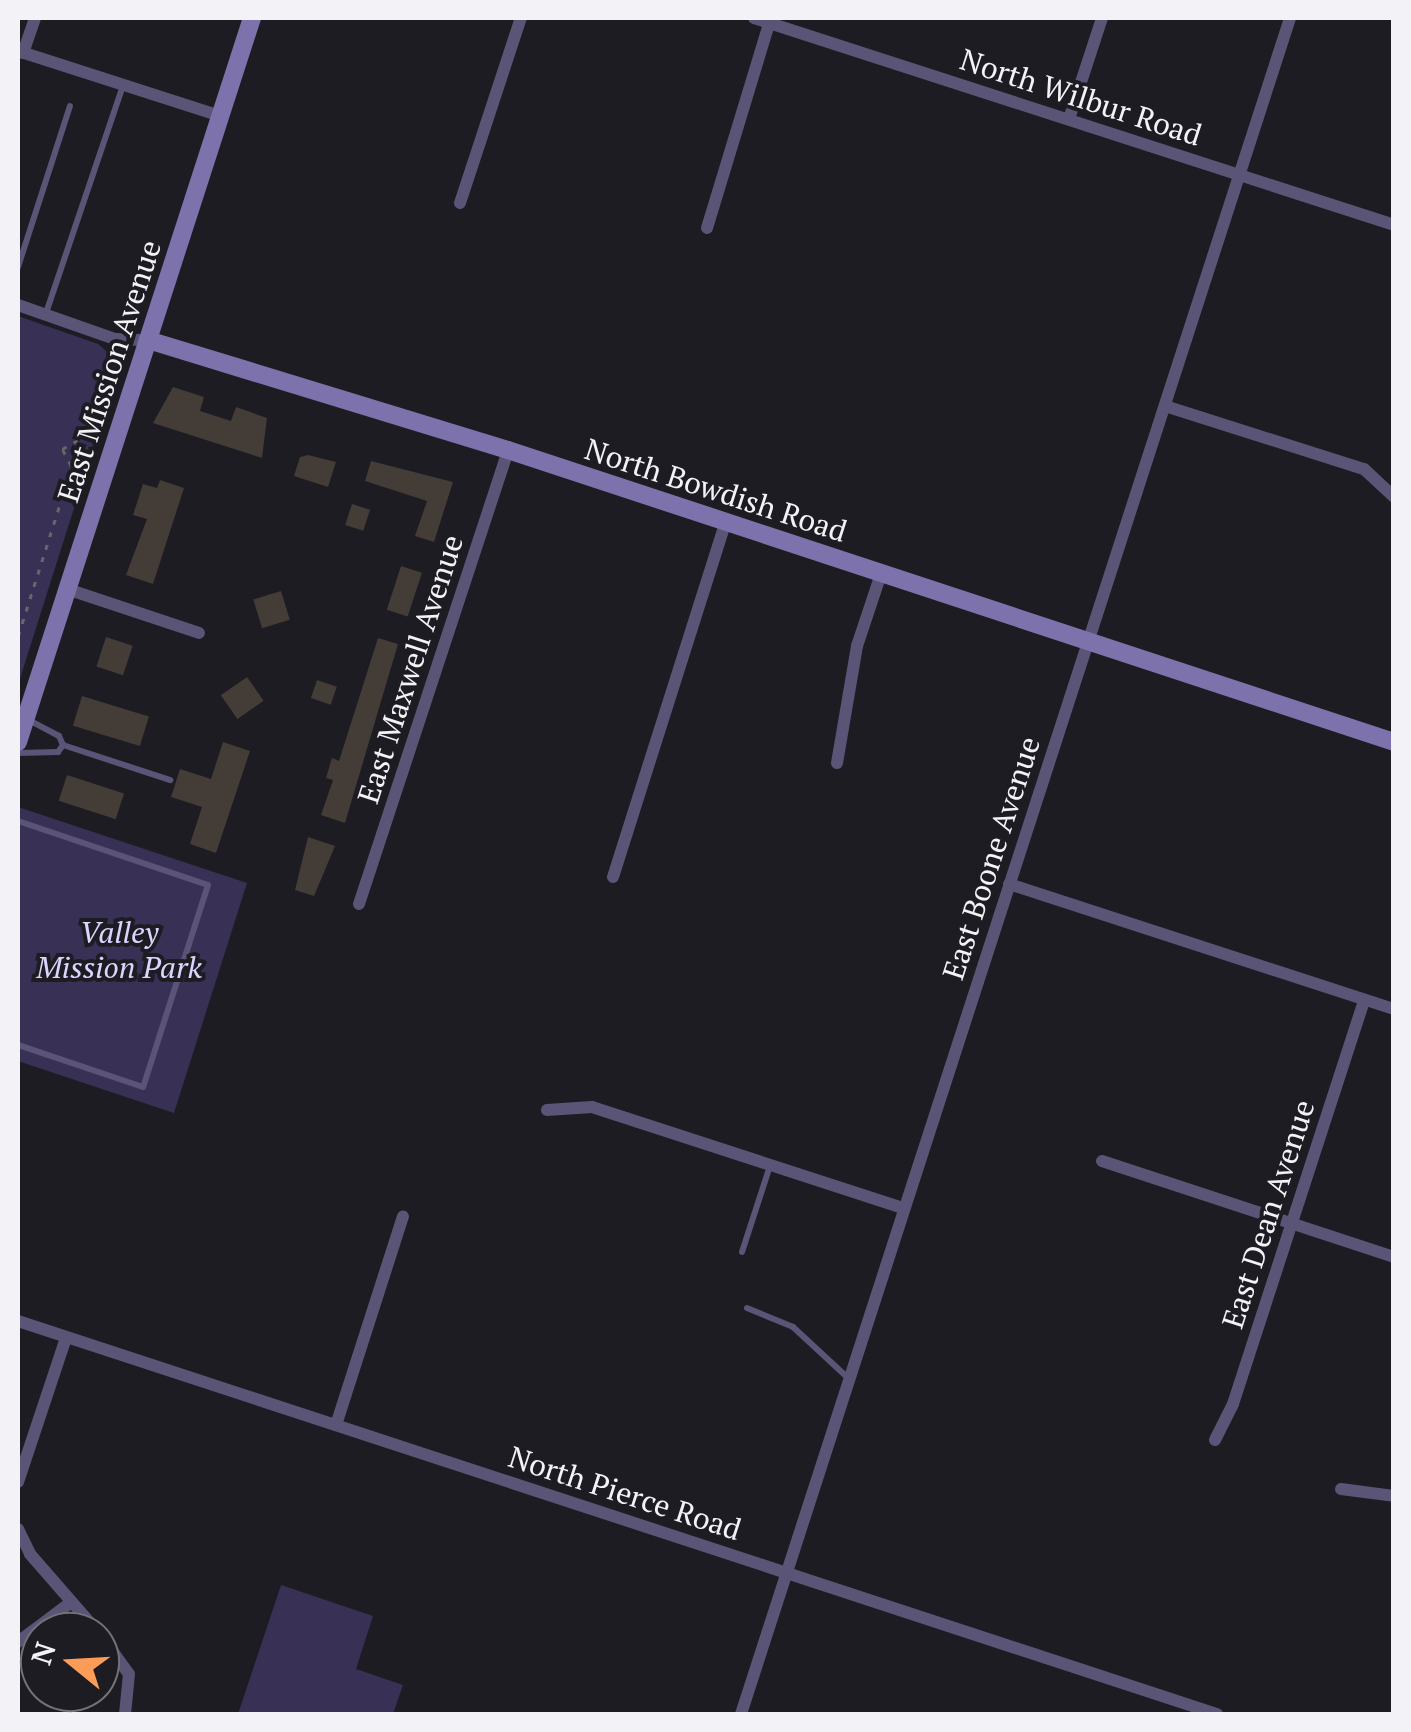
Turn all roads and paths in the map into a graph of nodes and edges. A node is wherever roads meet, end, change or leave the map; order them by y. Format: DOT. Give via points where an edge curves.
graph roads {
  1 [pos="35,18"];
  2 [pos="252,18"];
  3 [pos="521,18"];
  4 [pos="754,18"];
  5 [pos="1102,18"];
  6 [pos="1290,18"];
  7 [pos="770,20"];
  8 [pos="20,52"];
  9 [pos="123,85"];
  10 [pos="70,106"];
  11 [pos="220,116"];
  12 [pos="1069,119"];
  13 [pos="1240,174"];
  14 [pos="460,203"];
  15 [pos="1394,224"];
  16 [pos="708,228"];
  17 [pos="21,244"];
  18 [pos="18,268"];
  19 [pos="18,305"];
  20 [pos="46,314"];
  21 [pos="115,339"];
  22 [pos="148,340"];
  23 [pos="1165,406"];
  24 [pos="80,439"];
  25 [pos="508,450"];
  26 [pos="71,468"];
  27 [pos="1394,497"];
  28 [pos="725,522"];
  29 [pos="881,574"];
  30 [pos="67,589"];
  31 [pos="199,633"];
  32 [pos="18,636"];
  33 [pos="1087,642"];
  34 [pos="25,718"];
  35 [pos="18,742"];
  36 [pos="1394,742"];
  37 [pos="63,745"];
  38 [pos="18,753"];
  39 [pos="837,763"];
  40 [pos="170,780"];
  41 [pos="18,821"];
  42 [pos="613,877"];
  43 [pos="1009,884"];
  44 [pos="359,904"];
  45 [pos="1364,1000"];
  46 [pos="1394,1010"];
  47 [pos="18,1045"];
  48 [pos="547,1110"];
  49 [pos="1102,1161"];
  50 [pos="770,1165"];
  51 [pos="902,1208"];
  52 [pos="403,1216"];
  53 [pos="1292,1224"];
  54 [pos="742,1252"];
  55 [pos="1394,1256"];
  56 [pos="746,1308"];
  57 [pos="18,1320"];
  58 [pos="66,1338"];
  59 [pos="848,1378"];
  60 [pos="336,1425"];
  61 [pos="1214,1440"];
  62 [pos="18,1482"];
  63 [pos="1341,1489"];
  64 [pos="1394,1496"];
  65 [pos="18,1530"];
  66 [pos="788,1572"];
  67 [pos="70,1603"];
  68 [pos="79,1612"];
  69 [pos="18,1642"];
  70 [pos="120,1662"];
  71 [pos="125,1714"];
  72 [pos="742,1714"];
  73 [pos="1217,1714"];
  1 -- 8 [label="street"];
  2 -- 11 [label="street, East Mission Avenue"];
  3 -- 14 [label="street"];
  4 -- 7 [label="street, North Wilbur Road"];
  5 -- 12 [label="street"];
  6 -- 13 [label="street, East Boone Avenue"];
  7 -- 12 [label="street, North Wilbur Road"];
  7 -- 16 [label="street"];
  8 -- 9 [label="street"];
  9 -- 11 [label="street"];
  9 -- 20 [label="lane"];
  10 -- 17 [label="lane"];
  11 -- 22 [label="street, East Mission Avenue"];
  12 -- 13 [label="street, North Wilbur Road"];
  13 -- 15 [label="street, North Wilbur Road"];
  13 -- 23 [label="street, East Boone Avenue"];
  17 -- 18 [label="lane"];
  19 -- 20 [label="street, North Bowdish Road"];
  20 -- 21 [label="street, North Bowdish Road"];
  21 -- 22 [label="street, North Bowdish Road"];
  21 -- 24 [label="path" via="110,353 116,371 95,396"];
  22 -- 25 [label="street, North Bowdish Road"];
  22 -- 30 [label="street, East Mission Avenue"];
  23 -- 27 [label="street" via="1364,470"];
  23 -- 33 [label="street, East Boone Avenue"];
  24 -- 26 [label="path"];
  24 -- 26 [label="path" via="62,449"];
  25 -- 28 [label="street, North Bowdish Road"];
  25 -- 44 [label="street, East Maxwell Avenue"];
  26 -- 32 [label="path"];
  28 -- 29 [label="street, North Bowdish Road"];
  28 -- 42 [label="street"];
  29 -- 33 [label="street, North Bowdish Road"];
  29 -- 39 [label="street" via="856,646"];
  30 -- 31 [label="street"];
  30 -- 34 [label="street, East Mission Avenue"];
  33 -- 36 [label="street, North Bowdish Road"];
  33 -- 43 [label="street, East Boone Avenue"];
  34 -- 35 [label="street, East Mission Avenue"];
  34 -- 37 [label="lane" via="60,736"];
  37 -- 38 [label="lane" via="58,752"];
  37 -- 40 [label="lane"];
  41 -- 47 [label="lane" via="208,885 143,1087"];
  43 -- 45 [label="street"];
  43 -- 51 [label="street, East Boone Avenue"];
  45 -- 46 [label="street"];
  45 -- 53 [label="street, East Dean Avenue"];
  48 -- 50 [label="street" via="592,1107"];
  49 -- 53 [label="street"];
  50 -- 51 [label="street"];
  50 -- 54 [label="lane"];
  51 -- 59 [label="street, East Boone Avenue"];
  52 -- 60 [label="street"];
  53 -- 55 [label="street"];
  53 -- 61 [label="street, East Dean Avenue" via="1233,1404"];
  56 -- 59 [label="lane" via="793,1327"];
  57 -- 58 [label="street, North Pierce Road"];
  58 -- 60 [label="street, North Pierce Road"];
  58 -- 62 [label="street"];
  59 -- 66 [label="street, East Boone Avenue"];
  60 -- 66 [label="street, North Pierce Road"];
  63 -- 64 [label="street"];
  65 -- 67 [label="street"];
  66 -- 72 [label="street, East Boone Avenue"];
  66 -- 73 [label="street, North Pierce Road"];
  67 -- 68 [label="street"];
  67 -- 69 [label="street"];
  70 -- 71 [label="street" via="129,1674"];
}
